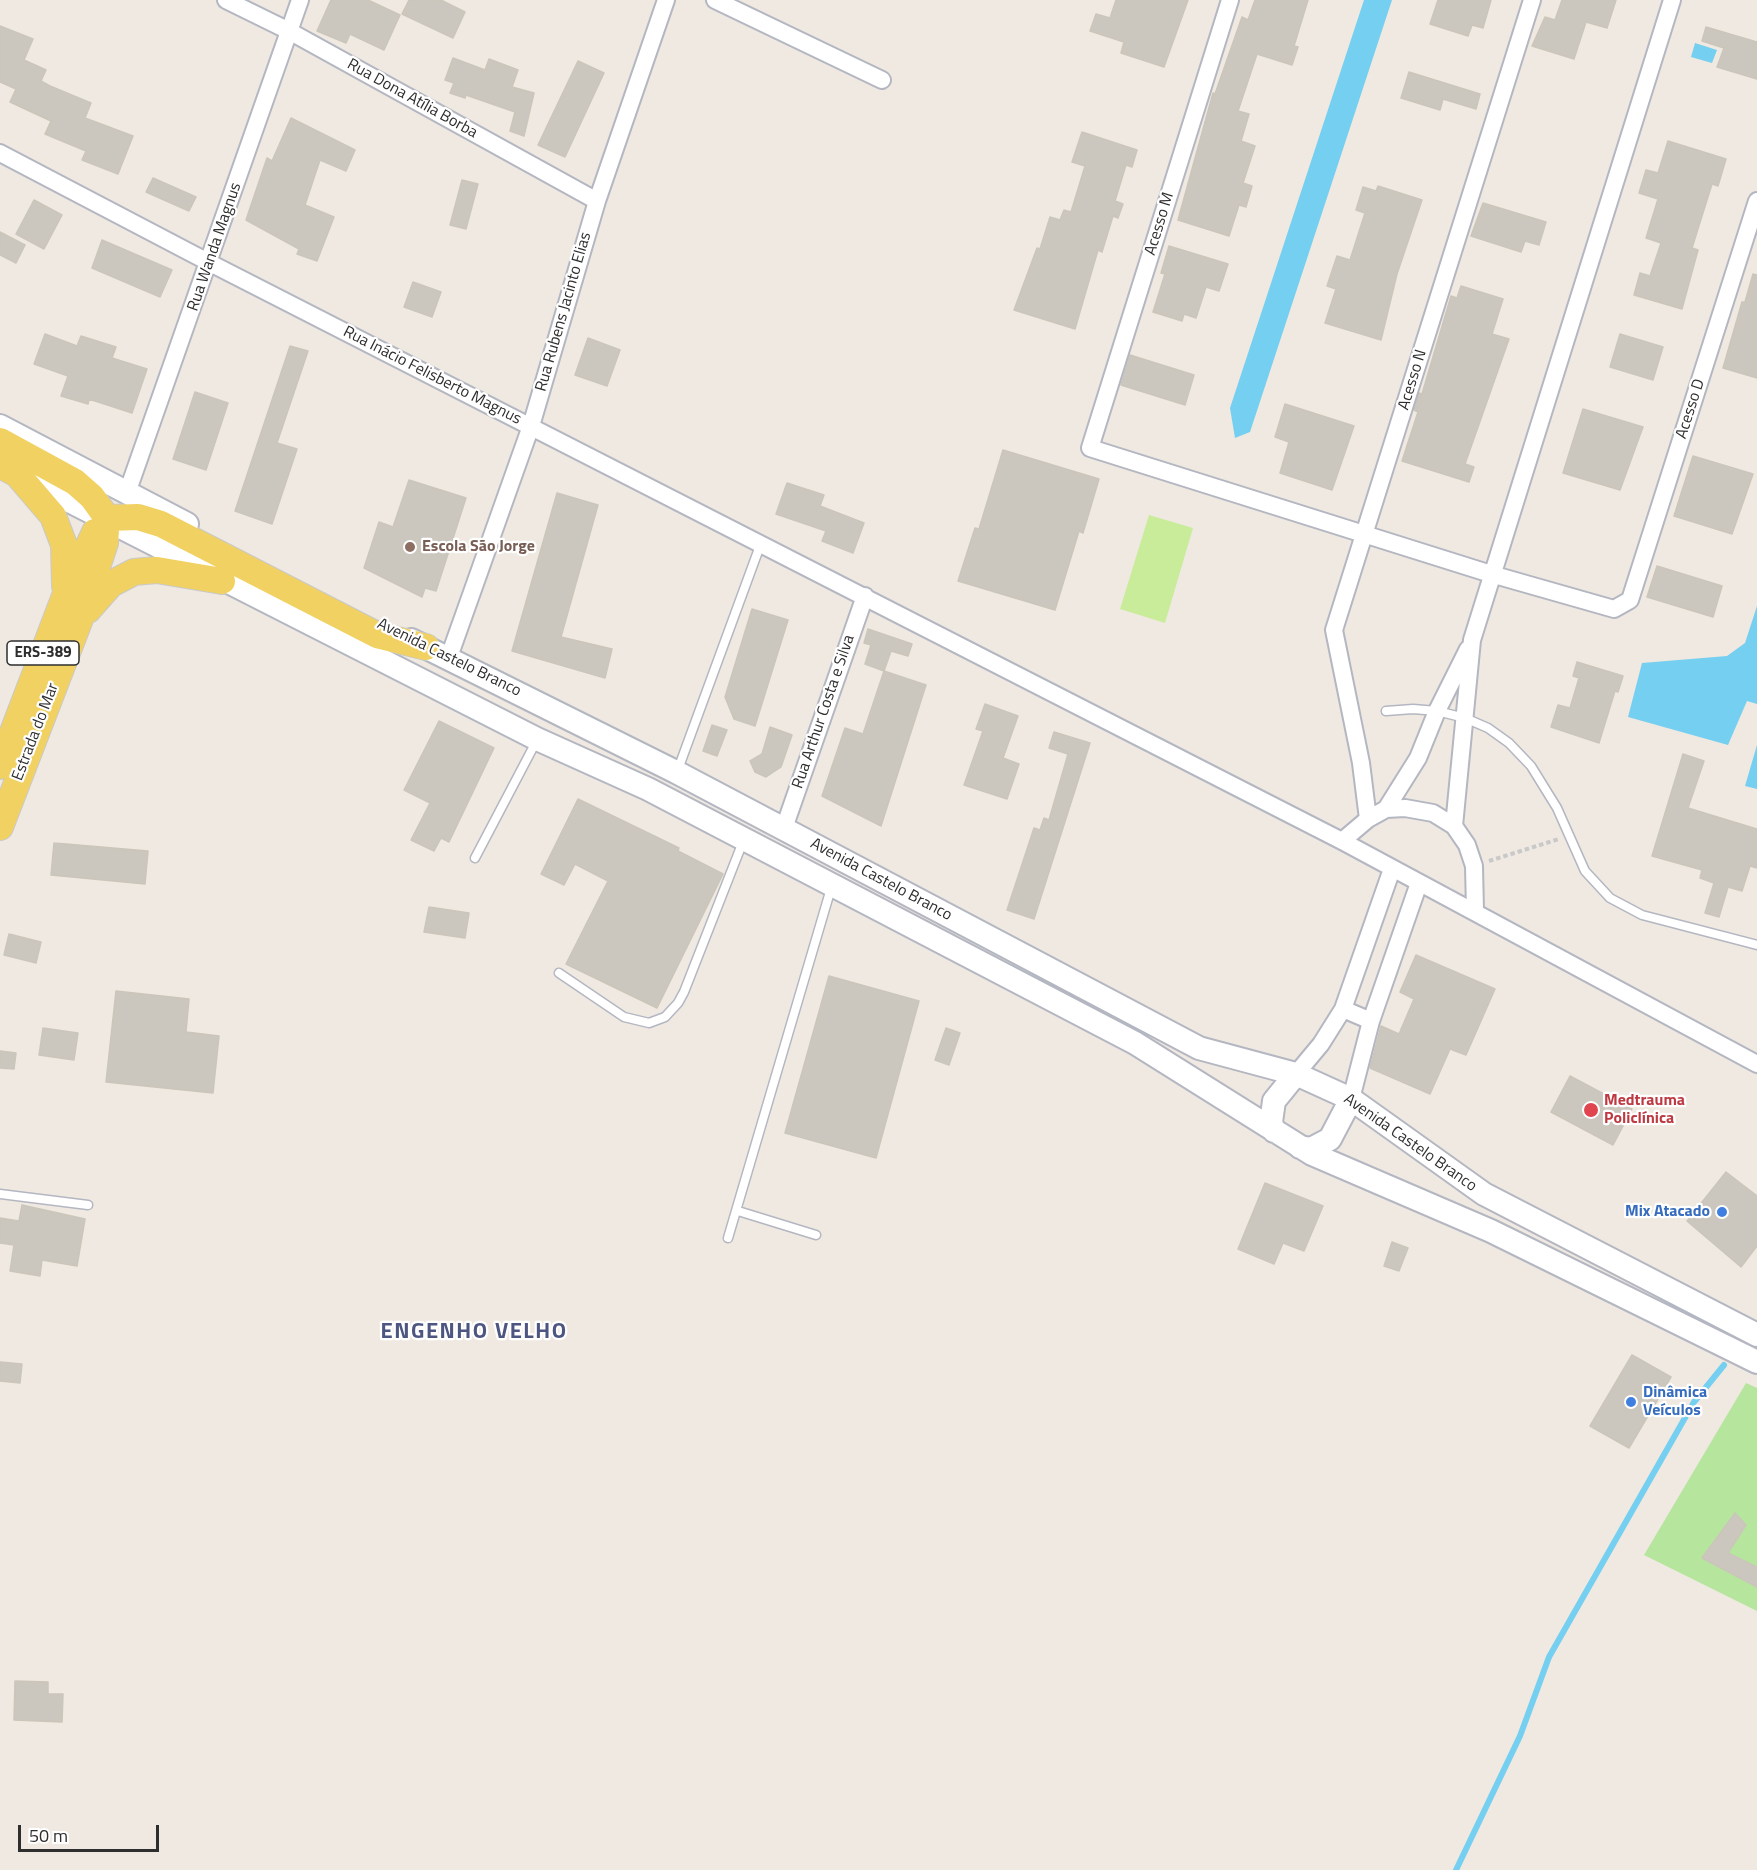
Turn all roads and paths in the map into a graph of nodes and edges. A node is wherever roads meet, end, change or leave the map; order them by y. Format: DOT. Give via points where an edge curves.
graph roads {
  1 [pos="226,0"];
  2 [pos="300,0"];
  3 [pos="666,0"];
  4 [pos="715,0"];
  5 [pos="1230,0"];
  6 [pos="1532,0"];
  7 [pos="1672,0"];
  8 [pos="289,31"];
  9 [pos="882,80"];
  10 [pos="0,153"];
  11 [pos="597,201"];
  12 [pos="1757,201"];
  13 [pos="210,263"];
  14 [pos="0,426"];
  15 [pos="531,426"];
  16 [pos="0,441"];
  17 [pos="8,470"];
  18 [pos="127,493"];
  19 [pos="107,518"];
  20 [pos="1364,535"];
  21 [pos="761,543"];
  22 [pos="1491,574"];
  23 [pos="222,581"];
  24 [pos="65,596"];
  25 [pos="865,596"];
  26 [pos="80,619"];
  27 [pos="1472,640"];
  28 [pos="426,647"];
  29 [pos="449,657"];
  30 [pos="1386,711"];
  31 [pos="1437,711"];
  32 [pos="1465,718"];
  33 [pos="537,739"];
  34 [pos="2,754"];
  35 [pos="676,772"];
  36 [pos="1386,809"];
  37 [pos="1368,819"];
  38 [pos="1454,826"];
  39 [pos="0,827"];
  40 [pos="784,828"];
  41 [pos="1569,837"];
  42 [pos="744,839"];
  43 [pos="1342,841"];
  44 [pos="475,858"];
  45 [pos="1474,866"];
  46 [pos="1392,869"];
  47 [pos="1419,883"];
  48 [pos="832,885"];
  49 [pos="1475,911"];
  50 [pos="1757,945"];
  51 [pos="559,973"];
  52 [pos="1343,1009"];
  53 [pos="1371,1021"];
  54 [pos="1757,1064"];
  55 [pos="1296,1074"];
  56 [pos="1351,1099"];
  57 [pos="1274,1131"];
  58 [pos="1300,1148"];
  59 [pos="0,1194"];
  60 [pos="88,1205"];
  61 [pos="738,1211"];
  62 [pos="816,1235"];
  63 [pos="728,1238"];
  64 [pos="1757,1335"];
  65 [pos="1757,1362"];
  1 -- 8 [label="street, Rua Dona Atília Borba"];
  2 -- 8 [label="street, Rua Wanda Magnus"];
  3 -- 11 [label="street, Rua Rubens Jacinto Elias"];
  4 -- 9 [label="street"];
  5 -- 20 [label="street, Acesso M" via="1090,448"];
  6 -- 20 [label="street, Acesso N"];
  7 -- 22 [label="street"];
  8 -- 11 [label="street, Rua Dona Atília Borba"];
  8 -- 13 [label="street, Rua Wanda Magnus"];
  10 -- 13 [label="street, Rua Inácio Felisberto Magnus"];
  11 -- 15 [label="street, Rua Rubens Jacinto Elias"];
  12 -- 22 [label="street, Acesso D" via="1630,600 1614,609"];
  13 -- 15 [label="street, Rua Inácio Felisberto Magnus"];
  13 -- 18 [label="street, Rua Wanda Magnus"];
  14 -- 18 [label="main road, Avenida Castelo Branco"];
  15 -- 21 [label="street, Rua Inácio Felisberto Magnus"];
  15 -- 29 [label="street, Rua Rubens Jacinto Elias"];
  16 -- 19 [label="main road" via="75,482"];
  17 -- 19 [label="main road, Avenida Castelo Branco"];
  17 -- 24 [label="main road" via="46,506 60,531 66,559"];
  18 -- 28 [label="main road, Avenida Castelo Branco"];
  19 -- 23 [label="main road, Avenida Castelo Branco"];
  19 -- 24 [label="main road, Estrada do Mar / ERS-389" via="89,541"];
  19 -- 26 [label="main road, Estrada do Mar / ERS-389" via="105,543"];
  19 -- 28 [label="main road" via="138,517 161,524 377,634"];
  20 -- 22 [label="street"];
  20 -- 37 [label="street, Acesso N" via="1334,630 1361,763"];
  21 -- 25 [label="street, Rua Inácio Felisberto Magnus"];
  21 -- 35 [label="lane"];
  22 -- 27 [label="street"];
  23 -- 26 [label="main road" via="157,570 134,572 111,584"];
  23 -- 33 [label="main road, Avenida Castelo Branco"];
  24 -- 34 [label="main road, Estrada do Mar / ERS-389"];
  25 -- 40 [label="street, Rua Arthur Costa e Silva"];
  25 -- 43 [label="street, Rua Inácio Felisberto Magnus"];
  26 -- 39 [label="main road, Estrada do Mar / ERS-389"];
  27 -- 31 [label="street"];
  27 -- 32 [label="street"];
  28 -- 29 [label="main road, Avenida Castelo Branco"];
  29 -- 35 [label="main road, Avenida Castelo Branco"];
  30 -- 31 [label="lane"];
  31 -- 32 [label="lane"];
  31 -- 36 [label="street" via="1418,758"];
  32 -- 38 [label="street"];
  32 -- 41 [label="lane" via="1509,743 1531,766 1557,808"];
  33 -- 42 [label="main road, Avenida Castelo Branco" via="648,789"];
  33 -- 44 [label="lane"];
  35 -- 40 [label="main road, Avenida Castelo Branco"];
  36 -- 37 [label="street"];
  36 -- 38 [label="street" via="1405,807 1433,813"];
  37 -- 43 [label="street"];
  38 -- 45 [label="street"];
  40 -- 55 [label="main road, Avenida Castelo Branco" via="1199,1048"];
  41 -- 45 [label="path"];
  41 -- 50 [label="lane" via="1585,871 1610,898 1642,915"];
  42 -- 48 [label="main road, Avenida Castelo Branco"];
  42 -- 51 [label="lane" via="684,992 665,1017 649,1023 624,1017"];
  43 -- 46 [label="street, Rua Inácio Felisberto Magnus"];
  45 -- 49 [label="street"];
  46 -- 47 [label="street, Rua Inácio Felisberto Magnus"];
  46 -- 52 [label="street"];
  47 -- 49 [label="street, Rua Inácio Felisberto Magnus"];
  47 -- 53 [label="street"];
  48 -- 57 [label="main road, Avenida Castelo Branco" via="1135,1043"];
  48 -- 61 [label="lane"];
  49 -- 54 [label="street, Rua Inácio Felisberto Magnus"];
  52 -- 53 [label="street"];
  52 -- 55 [label="street"];
  53 -- 56 [label="street"];
  55 -- 56 [label="main road, Avenida Castelo Branco"];
  55 -- 57 [label="main road" via="1274,1101"];
  56 -- 58 [label="main road" via="1330,1139 1311,1149"];
  56 -- 64 [label="main road, Avenida Castelo Branco" via="1484,1194"];
  57 -- 58 [label="main road, Avenida Castelo Branco"];
  58 -- 65 [label="main road, Avenida Castelo Branco" via="1491,1231"];
  59 -- 60 [label="lane"];
  61 -- 62 [label="lane"];
  61 -- 63 [label="lane"];
}
